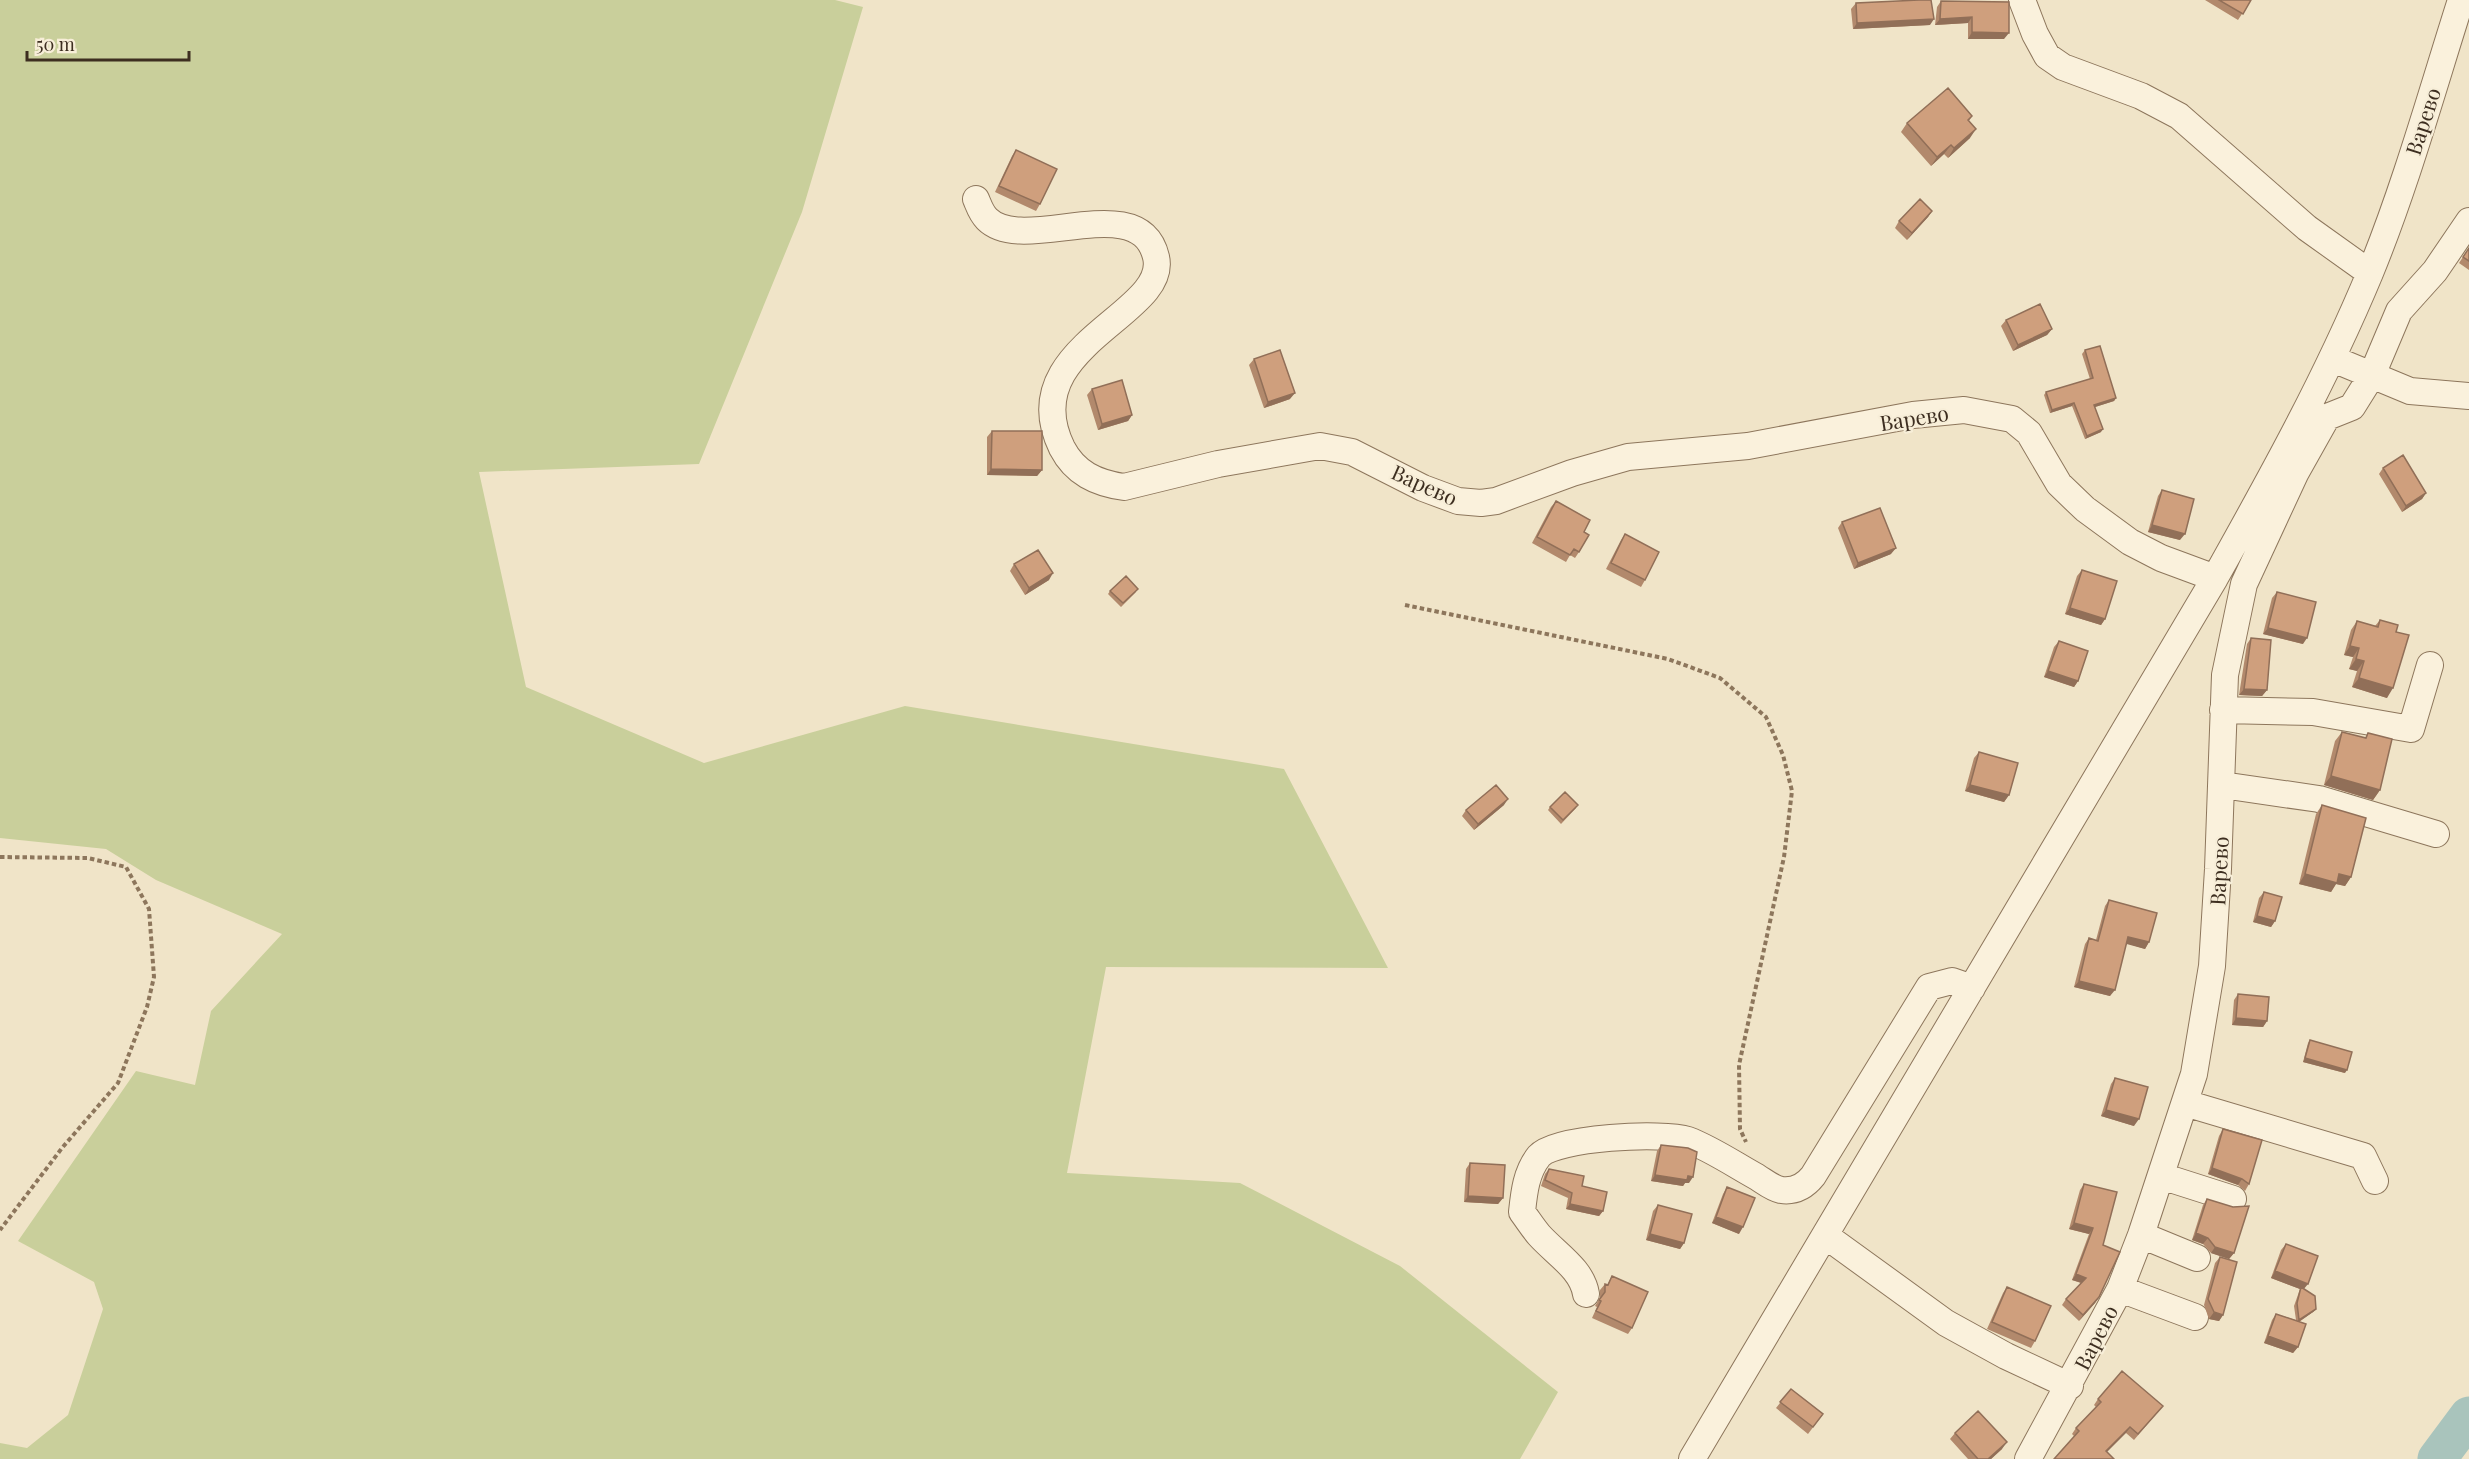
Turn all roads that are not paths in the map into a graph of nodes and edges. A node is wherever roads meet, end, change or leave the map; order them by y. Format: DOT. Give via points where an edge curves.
graph roads {
  1 [pos="2022,0"];
  2 [pos="2461,0"];
  3 [pos="976,199"];
  4 [pos="2469,221"];
  5 [pos="2370,273"];
  6 [pos="2333,359"];
  7 [pos="2372,375"];
  8 [pos="2469,396"];
  9 [pos="2215,578"];
  10 [pos="2430,665"];
  11 [pos="2223,710"];
  12 [pos="2222,785"];
  13 [pos="2436,834"];
  14 [pos="1972,988"];
  15 [pos="2185,1103"];
  16 [pos="2161,1176"];
  17 [pos="2375,1180"];
  18 [pos="2234,1199"];
  19 [pos="2141,1235"];
  20 [pos="1826,1236"];
  21 [pos="2197,1258"];
  22 [pos="2120,1289"];
  23 [pos="1586,1294"];
  24 [pos="2195,1317"];
  25 [pos="2070,1386"];
  26 [pos="1692,1459"];
  27 [pos="2028,1459"];
  1 -- 5 [label="street" via="2047,56 2062,67 2172,111 2307,228"];
  2 -- 5 [label="street, Варево"];
  3 -- 9 [label="street, Варево" via="988,220 1002,227 1036,231 1086,224 1127,227 1152,247 1157,265 1151,285 1066,365 1054,403 1053,418 1066,455 1076,469 1110,485 1124,487 1218,464 1320,446 1352,452 1458,501 1481,503 1628,457 1748,446 1913,415 1964,410 2012,419 2029,433 2059,483 2085,509 2130,542"];
  4 -- 7 [label="street, Варево" via="2435,271 2399,311"];
  5 -- 6 [label="street, Варево"];
  6 -- 7 [label="street"];
  6 -- 9 [label="street, Варево"];
  7 -- 8 [label="street" via="2410,392"];
  7 -- 11 [label="street, Варево" via="2352,407 2327,417 2290,484 2244,584 2231,638"];
  9 -- 14 [label="street, Варево"];
  10 -- 11 [label="street" via="2411,729 2313,712"];
  11 -- 12 [label="street, Варево"];
  12 -- 13 [label="street" via="2319,799"];
  12 -- 15 [label="street, Варево" via="2212,966"];
  14 -- 20 [label="street, Варево"];
  14 -- 23 [label="street" via="1952,981 1929,987 1809,1181 1788,1191 1772,1187 1703,1147 1671,1137 1616,1138 1553,1148 1541,1154 1531,1169 1522,1212 1584,1284"];
  15 -- 16 [label="street, Варево"];
  15 -- 17 [label="street" via="2363,1156"];
  16 -- 18 [label="street"];
  16 -- 19 [label="street, Варево"];
  19 -- 21 [label="street"];
  19 -- 22 [label="street, Варево"];
  20 -- 25 [label="street, Варево" via="1946,1323"];
  20 -- 26 [label="street, Варево"];
  22 -- 24 [label="street"];
  22 -- 25 [label="street, Варево"];
  25 -- 27 [label="street, Варево"];
}
